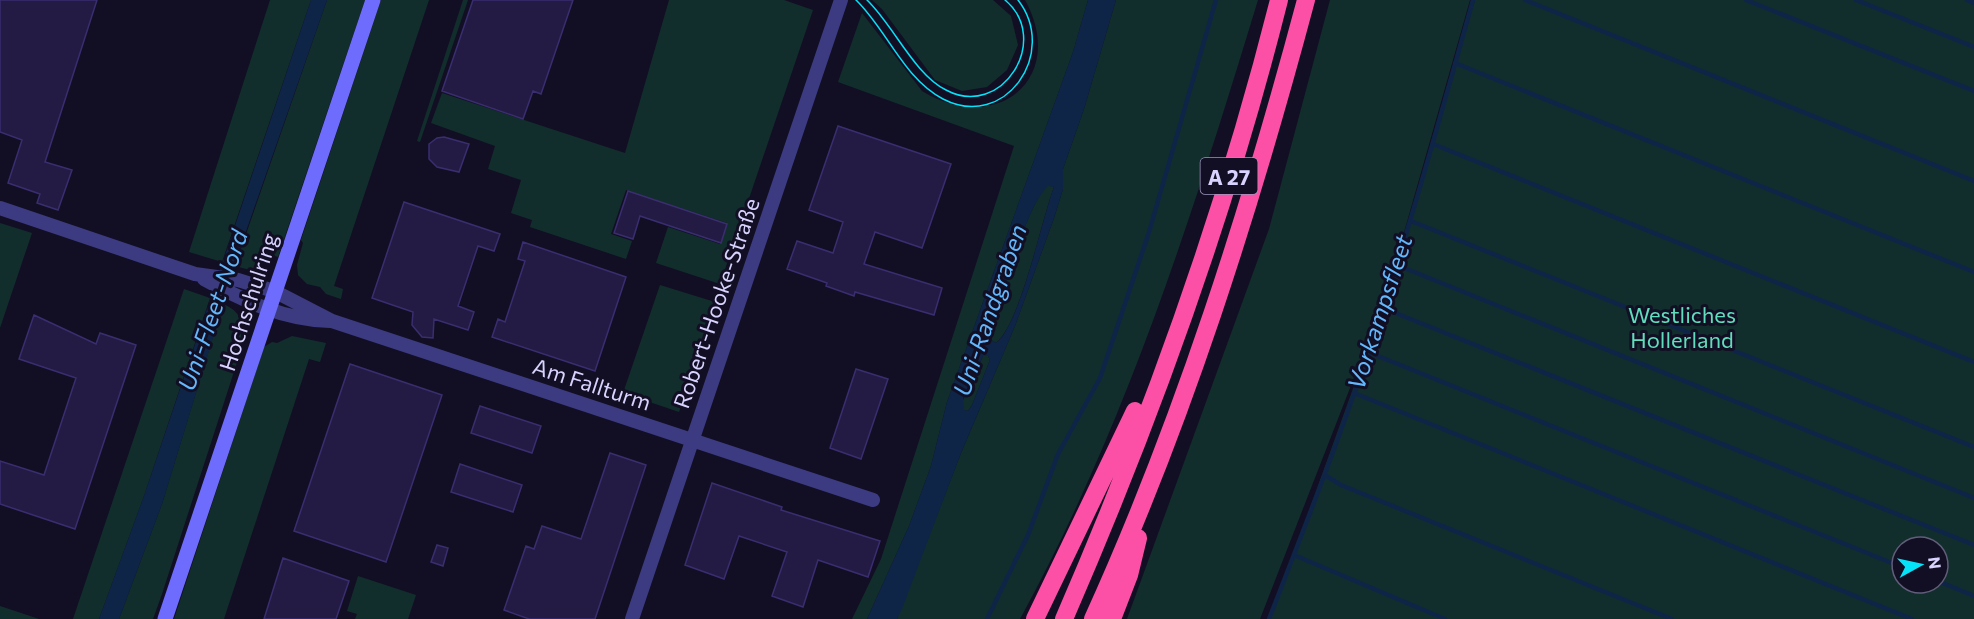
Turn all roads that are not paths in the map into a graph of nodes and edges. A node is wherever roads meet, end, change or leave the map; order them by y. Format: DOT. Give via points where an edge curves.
graph roads {
  1 [pos="373,0"];
  2 [pos="841,0"];
  3 [pos="1279,0"];
  4 [pos="1306,0"];
  5 [pos="0,208"];
  6 [pos="211,279"];
  7 [pos="274,291"];
  8 [pos="268,310"];
  9 [pos="332,321"];
  10 [pos="1172,349"];
  11 [pos="692,440"];
  12 [pos="1156,464"];
  13 [pos="873,500"];
  14 [pos="165,619"];
  15 [pos="632,619"];
  16 [pos="1035,619"];
  17 [pos="1064,619"];
  18 [pos="1093,619"];
  19 [pos="1112,619"];
  1 -- 7 [label="street, Hochschulring"];
  2 -- 11 [label="street, Robert-Hooke-Straße"];
  3 -- 10 [label="highway, A 27" via="1229,178"];
  4 -- 12 [label="highway, A 27" via="1224,280"];
  5 -- 6 [label="street, Am Fallturm"];
  6 -- 7 [label="street, Am Fallturm" via="238,280"];
  6 -- 8 [label="street, Am Fallturm" via="232,294"];
  7 -- 8 [label="street, Hochschulring"];
  7 -- 9 [label="street, Am Fallturm"];
  8 -- 9 [label="street, Am Fallturm" via="305,320"];
  8 -- 14 [label="street, Hochschulring"];
  9 -- 11 [label="street, Am Fallturm"];
  10 -- 16 [label="highway" via="1149,375 1127,431"];
  10 -- 17 [label="highway, A 27"];
  11 -- 13 [label="street, Am Fallturm"];
  11 -- 15 [label="street, Robert-Hooke-Straße"];
  12 -- 18 [label="highway, A 27"];
  12 -- 19 [label="highway" via="1129,575"];
}
